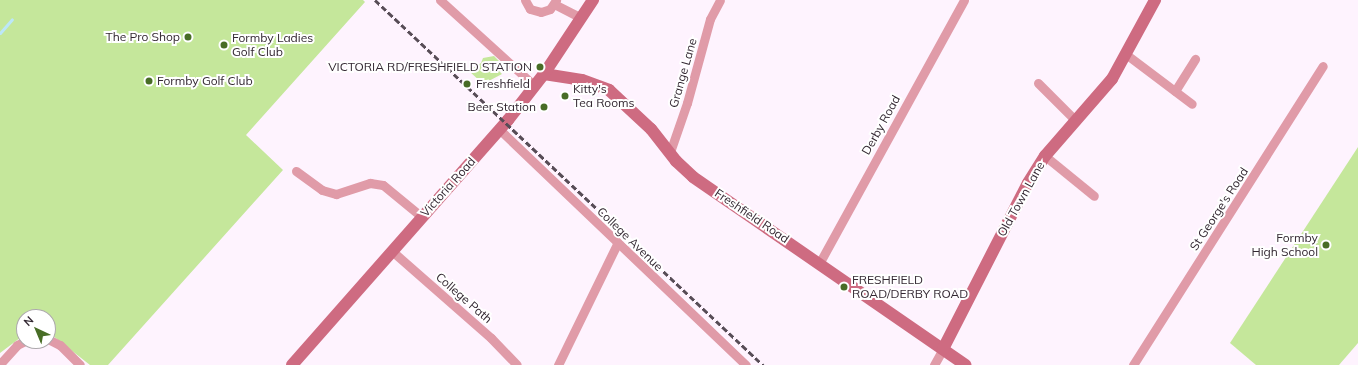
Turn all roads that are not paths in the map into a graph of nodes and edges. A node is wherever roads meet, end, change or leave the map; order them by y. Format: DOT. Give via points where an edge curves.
graph roads {
  1 [pos="440,0"];
  2 [pos="525,0"];
  3 [pos="593,0"];
  4 [pos="720,0"];
  5 [pos="964,0"];
  6 [pos="1155,0"];
  7 [pos="555,2"];
  8 [pos="581,18"];
  9 [pos="1127,56"];
  10 [pos="1196,59"];
  11 [pos="1323,66"];
  12 [pos="544,74"];
  13 [pos="1038,83"];
  14 [pos="535,86"];
  15 [pos="1175,91"];
  16 [pos="1192,104"];
  17 [pos="1076,121"];
  18 [pos="500,130"];
  19 [pos="670,152"];
  20 [pos="1045,156"];
  21 [pos="296,171"];
  22 [pos="1094,196"];
  23 [pos="422,218"];
  24 [pos="617,244"];
  25 [pos="392,251"];
  26 [pos="820,262"];
  27 [pos="56,344"];
  28 [pos="16,346"];
  29 [pos="943,349"];
  30 [pos="0,364"];
  31 [pos="80,365"];
  32 [pos="292,365"];
  33 [pos="517,365"];
  34 [pos="558,365"];
  35 [pos="746,365"];
  36 [pos="934,365"];
  37 [pos="966,365"];
  38 [pos="1133,365"];
  1 -- 14 [label="street"];
  2 -- 7 [label="street" via="535,12 546,11"];
  3 -- 8 [label="street, Victoria Road"];
  4 -- 19 [label="street, Grange Lane" via="710,18 687,103"];
  5 -- 26 [label="street, Derby Road"];
  6 -- 9 [label="street, Old Town Lane"];
  7 -- 8 [label="street"];
  8 -- 12 [label="street, Victoria Road"];
  9 -- 15 [label="street"];
  9 -- 17 [label="street, Old Town Lane" via="1112,79"];
  10 -- 15 [label="street"];
  11 -- 38 [label="street, St George's Road"];
  12 -- 14 [label="street, Victoria Road"];
  12 -- 19 [label="street, Freshfield Road" via="582,80 609,90 651,129"];
  13 -- 17 [label="street"];
  14 -- 18 [label="street, Victoria Road"];
  15 -- 16 [label="street"];
  17 -- 20 [label="street, Old Town Lane"];
  18 -- 23 [label="street, Victoria Road"];
  18 -- 24 [label="street, College Avenue"];
  19 -- 26 [label="street, Freshfield Road" via="693,177"];
  20 -- 22 [label="street"];
  20 -- 29 [label="street, Old Town Lane" via="1021,195"];
  21 -- 23 [label="street" via="322,190 336,194 370,183 383,185"];
  23 -- 25 [label="street, Victoria Road"];
  24 -- 34 [label="street"];
  24 -- 35 [label="street, College Avenue"];
  25 -- 32 [label="street, Victoria Road"];
  25 -- 33 [label="street, College Path" via="491,338"];
  26 -- 29 [label="street, Freshfield Road"];
  27 -- 31 [label="street"];
  28 -- 30 [label="street"];
  29 -- 36 [label="street"];
  29 -- 37 [label="street, Freshfield Road"];
}
